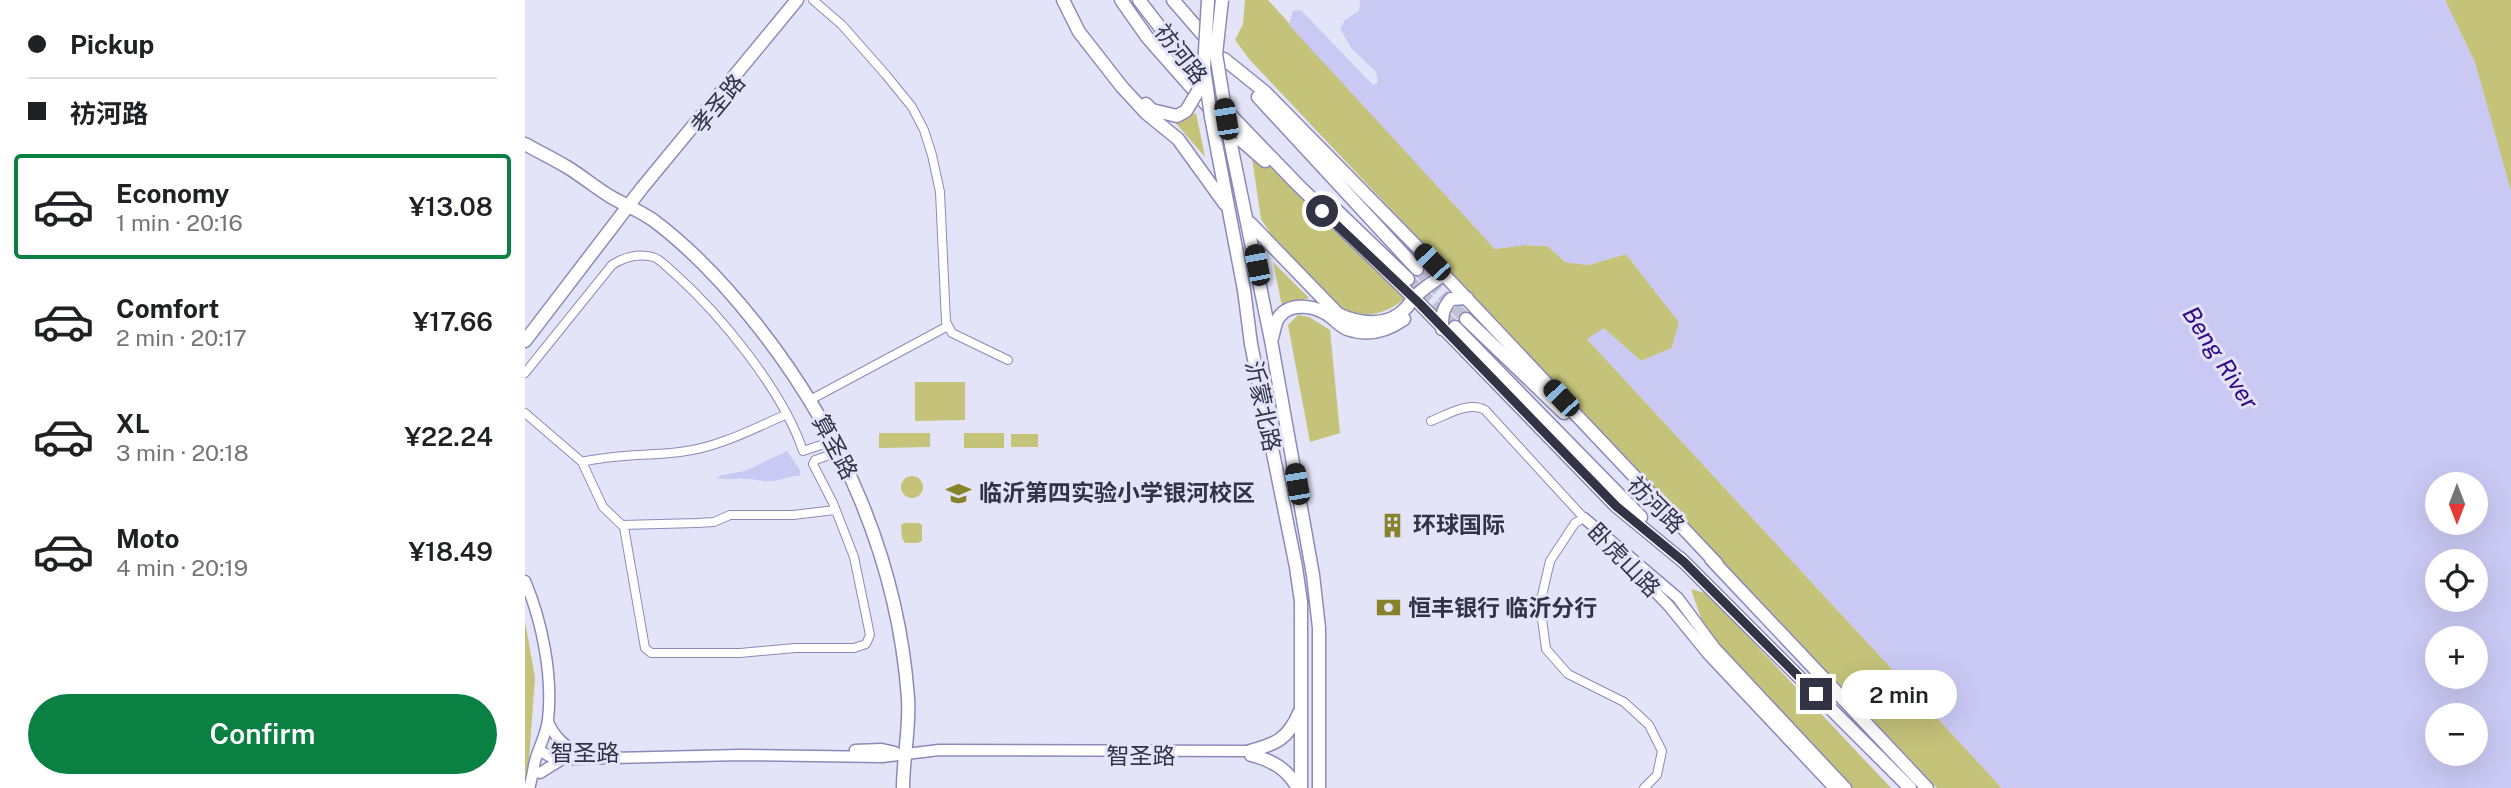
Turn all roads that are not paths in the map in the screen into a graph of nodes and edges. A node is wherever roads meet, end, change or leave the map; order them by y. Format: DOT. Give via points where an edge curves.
graph roads {
  1 [pos="797,0"];
  2 [pos="804,0"];
  3 [pos="813,0"];
  4 [pos="1065,0"];
  5 [pos="1121,0"];
  6 [pos="1137,0"];
  7 [pos="1174,0"];
  8 [pos="1208,0"];
  9 [pos="1222,0"];
  10 [pos="1224,59"];
  11 [pos="1205,74"];
  12 [pos="1217,101"];
  13 [pos="525,137"];
  14 [pos="525,144"];
  15 [pos="629,206"];
  16 [pos="1227,207"];
  17 [pos="1248,220"];
  18 [pos="1342,228"];
  19 [pos="1417,269"];
  20 [pos="1444,274"];
  21 [pos="1408,279"];
  22 [pos="1467,298"];
  23 [pos="1417,301"];
  24 [pos="1466,319"];
  25 [pos="948,326"];
  26 [pos="1448,328"];
  27 [pos="525,333"];
  28 [pos="1272,340"];
  29 [pos="525,341"];
  30 [pos="1008,360"];
  31 [pos="525,373"];
  32 [pos="810,400"];
  33 [pos="525,414"];
  34 [pos="787,414"];
  35 [pos="1431,421"];
  36 [pos="830,448"];
  37 [pos="582,462"];
  38 [pos="835,510"];
  39 [pos="1584,518"];
  40 [pos="622,526"];
  41 [pos="1717,564"];
  42 [pos="525,580"];
  43 [pos="525,598"];
  44 [pos="1301,706"];
  45 [pos="548,722"];
  46 [pos="540,750"];
  47 [pos="1250,753"];
  48 [pos="580,754"];
  49 [pos="906,754"];
  50 [pos="565,758"];
  51 [pos="537,779"];
  52 [pos="529,788"];
  53 [pos="903,788"];
  54 [pos="910,788"];
  55 [pos="1300,788"];
  56 [pos="1319,788"];
  57 [pos="1644,788"];
  58 [pos="1834,788"];
  59 [pos="1846,788"];
  60 [pos="1910,788"];
  61 [pos="1927,788"];
  1 -- 15 [label="main road, 孝圣路"];
  2 -- 15 [label="main road, 孝圣路" via="647,192"];
  3 -- 25 [label="street" via="886,75 924,130 940,192"];
  4 -- 11 [label="main road, bridge" via="1081,29 1152,110 1177,116 1186,111"];
  4 -- 16 [label="main road" via="1079,32 1146,113 1178,139"];
  5 -- 18 [label="main road" via="1224,125"];
  6 -- 12 [label="main road, 祊河路"];
  7 -- 10 [label="main road, 祊河路"];
  8 -- 11 [label="main road, bridge"];
  9 -- 17 [label="main road, 沂蒙北路, bridge" via="1216,54"];
  10 -- 19 [label="main road, 祊河路"];
  10 -- 20 [label="main road" via="1265,92"];
  11 -- 16 [label="main road, 沂蒙北路, bridge"];
  12 -- 18 [label="main road"];
  12 -- 21 [label="main road, 祊河路"];
  13 -- 15 [label="main road, 算圣路" via="617,190"];
  14 -- 15 [label="main road, 算圣路"];
  15 -- 27 [label="main road, 孝圣路"];
  15 -- 29 [label="main road, 孝圣路"];
  15 -- 32 [label="main road, 算圣路" via="677,240 736,299"];
  15 -- 36 [label="main road, 算圣路" via="731,303 787,376"];
  16 -- 44 [label="main road, 沂蒙北路" via="1296,567 1301,602"];
  17 -- 23 [label="main road" via="1338,314 1350,320 1390,319"];
  17 -- 28 [label="main road, 沂蒙北路"];
  18 -- 23 [label="main road, 祊河路"];
  20 -- 22 [label="main road"];
  20 -- 23 [label="main road"];
  22 -- 26 [label="main road" via="1451,299 1445,306 1442,312"];
  22 -- 41 [label="main road"];
  23 -- 26 [label="main road, 祊河路"];
  23 -- 28 [label="main road" via="1402,321 1389,329 1363,333 1344,328 1310,307 1293,308 1279,317"];
  24 -- 41 [label="main road, 祊河路"];
  25 -- 30 [label="street"];
  25 -- 32 [label="street"];
  26 -- 60 [label="main road, 祊河路" via="1616,506 1684,562"];
  28 -- 56 [label="main road, 沂蒙北路" via="1317,601"];
  31 -- 34 [label="street" via="612,265 623,258 656,257 696,293 742,347"];
  32 -- 49 [label="main road, 算圣路" via="848,467 873,529 895,605 905,666"];
  33 -- 37 [label="street"];
  34 -- 36 [label="street" via="803,451"];
  34 -- 37 [label="street" via="723,442 681,452"];
  35 -- 39 [label="street" via="1469,407 1485,410"];
  36 -- 38 [label="street" via="813,464"];
  36 -- 49 [label="main road, 算圣路" via="867,531 888,606"];
  37 -- 40 [label="street" via="603,507"];
  38 -- 40 [label="street"];
  38 -- 40 [label="street" via="854,557 870,635 866,644 854,648 652,653 645,649"];
  39 -- 57 [label="street" via="1575,523 1550,561 1540,604 1546,649 1568,674 1624,702 1649,725 1662,751 1657,775"];
  39 -- 58 [label="street, 卧虎山路"];
  39 -- 59 [label="street, 卧虎山路" via="1678,598 1715,648"];
  41 -- 61 [label="main road, 祊河路"];
  42 -- 45 [label="street" via="544,649"];
  43 -- 46 [label="street" via="540,670"];
  44 -- 47 [label="main road" via="1286,736"];
  44 -- 55 [label="main road, 沂蒙北路"];
  45 -- 46 [label="street"];
  45 -- 48 [label="street" via="564,746"];
  46 -- 48 [label="street, 智圣路"];
  46 -- 50 [label="street, 智圣路" via="549,757"];
  46 -- 51 [label="street"];
  47 -- 49 [label="street, 智圣路"];
  47 -- 55 [label="main road" via="1271,760"];
  48 -- 49 [label="street, 智圣路" via="882,749"];
  49 -- 50 [label="street, 智圣路"];
  49 -- 53 [label="main road, 算圣路"];
  49 -- 54 [label="main road, 算圣路"];
  50 -- 51 [label="street"];
  51 -- 52 [label="street"];
}
